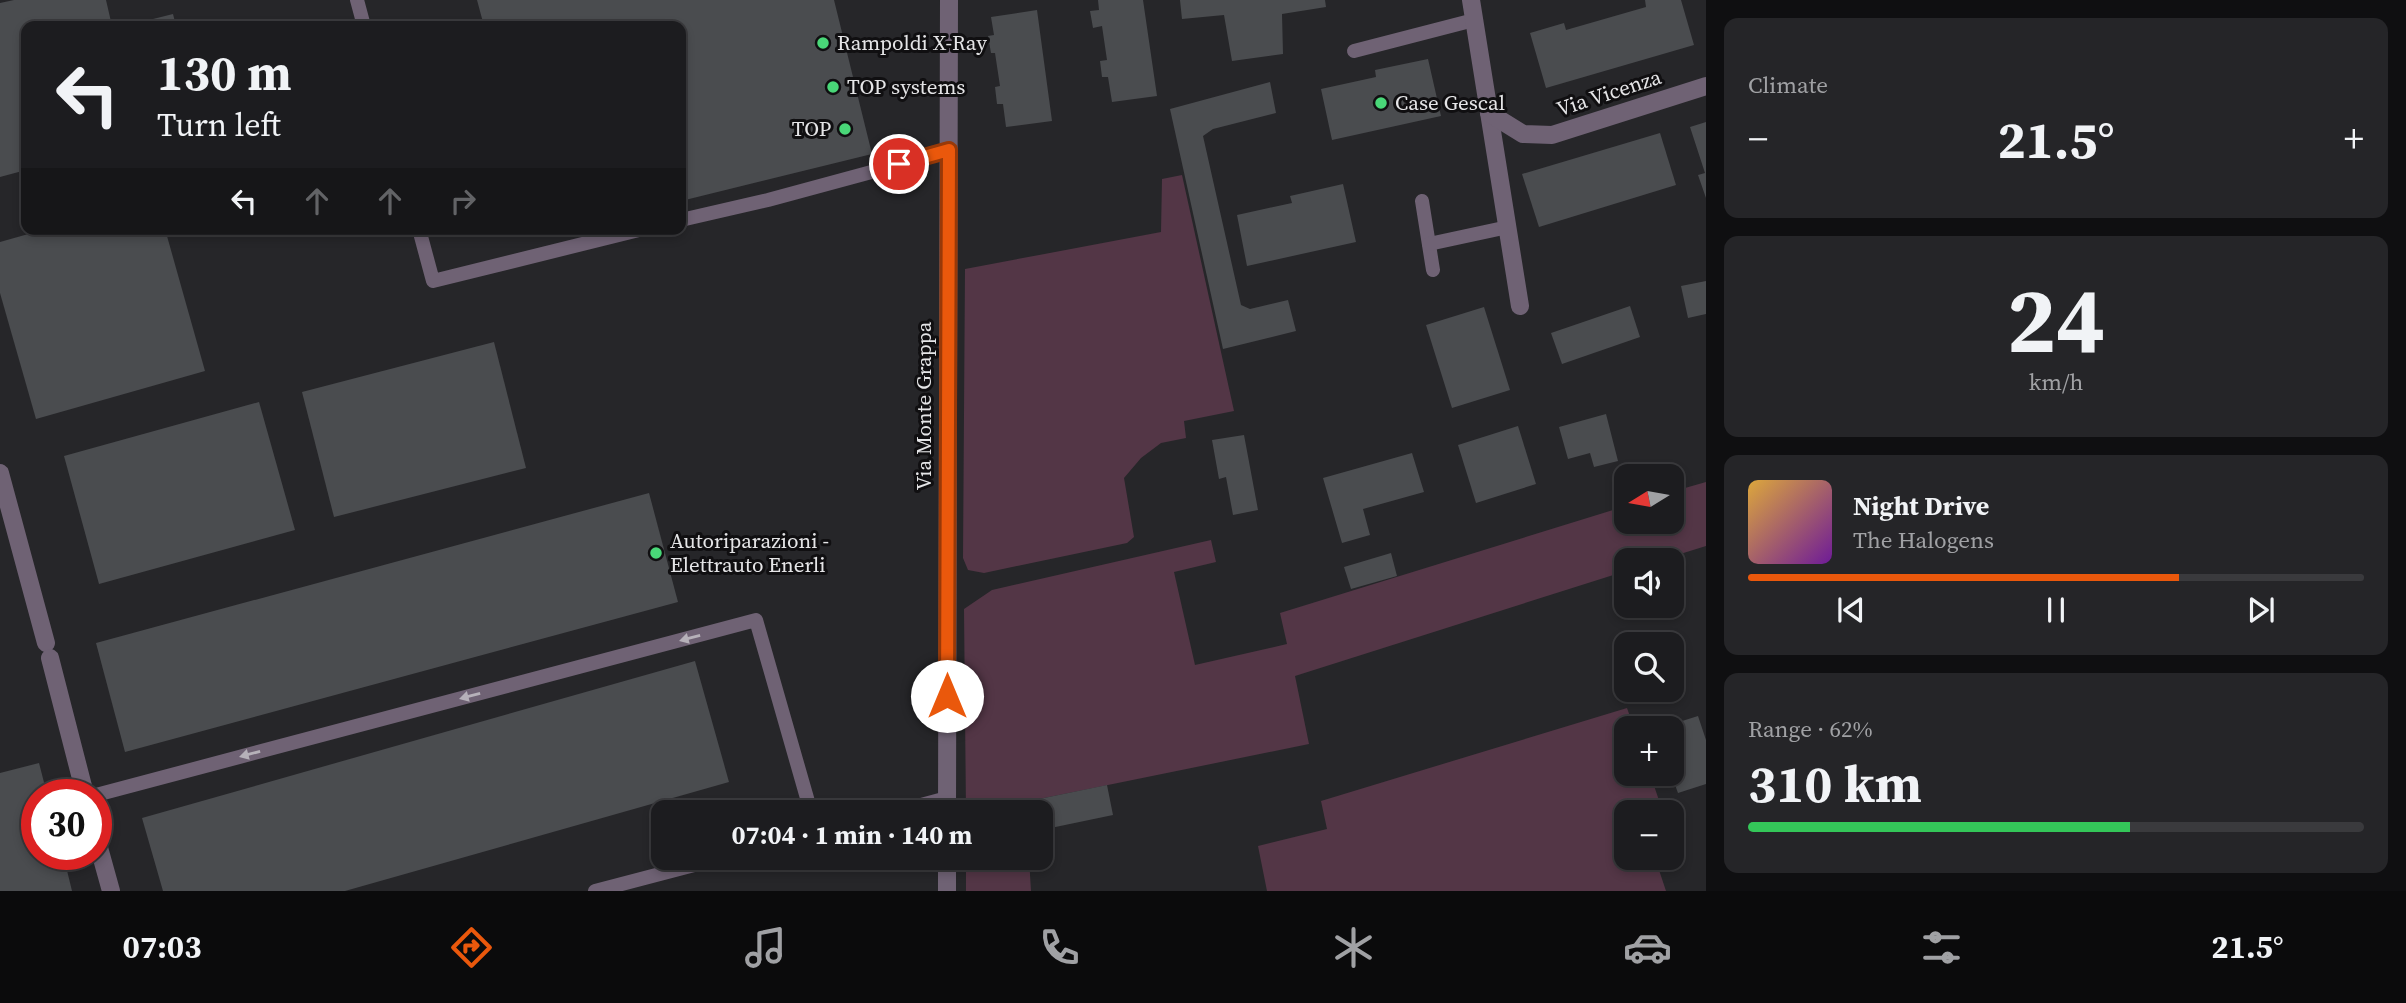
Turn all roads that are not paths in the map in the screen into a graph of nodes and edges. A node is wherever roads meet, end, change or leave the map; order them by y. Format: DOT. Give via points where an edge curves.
graph roads {
  1 [pos="356,0"];
  2 [pos="949,0"];
  3 [pos="1471,0"];
  4 [pos="1474,20"];
  5 [pos="362,21"];
  6 [pos="1354,51"];
  7 [pos="1706,86"];
  8 [pos="1489,113"];
  9 [pos="949,150"];
  10 [pos="1422,201"];
  11 [pos="686,219"];
  12 [pos="1508,227"];
  13 [pos="421,235"];
  14 [pos="619,235"];
  15 [pos="1429,244"];
  16 [pos="1433,270"];
  17 [pos="1520,306"];
  18 [pos="0,473"];
  19 [pos="81,779"];
  20 [pos="112,790"];
  21 [pos="808,800"];
  22 [pos="947,800"];
  23 [pos="105,870"];
  24 [pos="675,870"];
  25 [pos="947,870"];
  26 [pos="111,891"];
  27 [pos="595,891"];
  28 [pos="947,891"];
  1 -- 5 [label="lane"];
  2 -- 9 [label="street, Via Monte Grappa"];
  3 -- 4 [label="street"];
  4 -- 6 [label="lane"];
  4 -- 8 [label="street"];
  7 -- 8 [label="street, Via Vicenza" via="1552,135 1523,134"];
  8 -- 12 [label="street"];
  9 -- 11 [label="lane"];
  9 -- 22 [label="street, Via Monte Grappa"];
  10 -- 15 [label="lane"];
  12 -- 15 [label="lane"];
  12 -- 17 [label="street"];
  13 -- 14 [label="lane" via="433,281"];
  15 -- 16 [label="lane"];
  18 -- 19 [label="street"];
  21 -- 20 [label="lane, one-way" via="756,620"];
  23 -- 26 [label="street"];
  24 -- 27 [label="lane"];
  25 -- 28 [label="street"];
}
